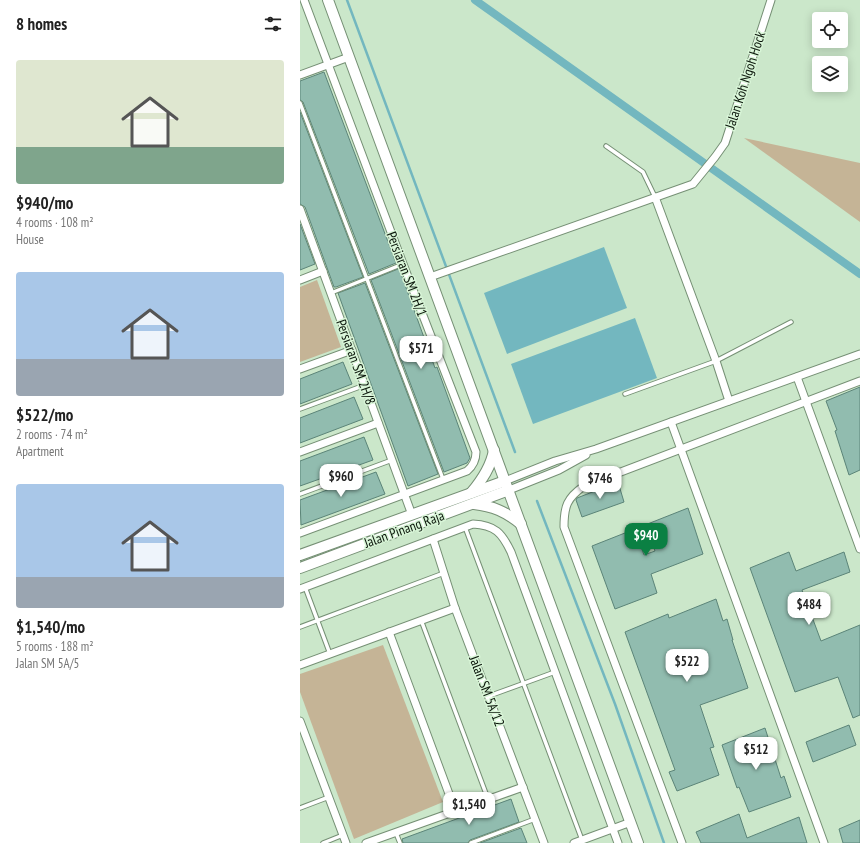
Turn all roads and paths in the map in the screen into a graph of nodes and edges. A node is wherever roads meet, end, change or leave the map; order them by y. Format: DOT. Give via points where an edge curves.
graph roads {
  1 [pos="304,0"];
  2 [pos="328,0"];
  3 [pos="771,0"];
  4 [pos="349,57"];
  5 [pos="328,64"];
  6 [pos="300,75"];
  7 [pos="300,103"];
  8 [pos="606,146"];
  9 [pos="654,197"];
  10 [pos="300,210"];
  11 [pos="403,264"];
  12 [pos="323,272"];
  13 [pos="430,277"];
  14 [pos="366,279"];
  15 [pos="300,280"];
  16 [pos="331,293"];
  17 [pos="791,322"];
  18 [pos="352,350"];
  19 [pos="860,354"];
  20 [pos="716,361"];
  21 [pos="300,369"];
  22 [pos="797,377"];
  23 [pos="860,381"];
  24 [pos="365,385"];
  25 [pos="625,394"];
  26 [pos="729,401"];
  27 [pos="805,402"];
  28 [pos="300,409"];
  29 [pos="671,422"];
  30 [pos="378,423"];
  31 [pos="494,450"];
  32 [pos="681,450"];
  33 [pos="300,452"];
  34 [pos="392,460"];
  35 [pos="443,479"];
  36 [pos="507,485"];
  37 [pos="300,494"];
  38 [pos="405,494"];
  39 [pos="471,499"];
  40 [pos="412,515"];
  41 [pos="521,524"];
  42 [pos="465,527"];
  43 [pos="300,533"];
  44 [pos="433,540"];
  45 [pos="860,549"];
  46 [pos="300,555"];
  47 [pos="300,568"];
  48 [pos="444,573"];
  49 [pos="303,588"];
  50 [pos="456,608"];
  51 [pos="421,620"];
  52 [pos="318,621"];
  53 [pos="300,627"];
  54 [pos="389,632"];
  55 [pos="330,654"];
  56 [pos="300,665"];
  57 [pos="555,672"];
  58 [pos="523,684"];
  59 [pos="489,696"];
  60 [pos="300,721"];
  61 [pos="523,787"];
  62 [pos="329,797"];
  63 [pos="488,799"];
  64 [pos="300,808"];
  65 [pos="455,810"];
  66 [pos="535,819"];
  67 [pos="631,822"];
  68 [pos="613,829"];
  69 [pos="396,832"];
  70 [pos="343,835"];
  71 [pos="578,842"];
  72 [pos="322,843"];
  73 [pos="346,843"];
  74 [pos="366,843"];
  75 [pos="400,843"];
  76 [pos="471,843"];
  77 [pos="544,843"];
  78 [pos="618,843"];
  79 [pos="638,843"];
  80 [pos="682,843"];
  81 [pos="824,843"];
  1 -- 5 [label="street, Persiaran SM 2H/1"];
  2 -- 4 [label="street"];
  3 -- 9 [label="street, Jalan Koh Ngoh Hock" via="724,143 693,184"];
  4 -- 5 [label="street"];
  4 -- 13 [label="street"];
  5 -- 6 [label="street"];
  5 -- 11 [label="street, Persiaran SM 2H/1"];
  7 -- 14 [label="lane"];
  8 -- 9 [label="lane" via="643,172"];
  9 -- 13 [label="street"];
  9 -- 20 [label="street"];
  10 -- 12 [label="street, Persiaran SM 2H/8"];
  11 -- 14 [label="lane"];
  11 -- 35 [label="street, Persiaran SM 2H/1" via="476,452 470,468"];
  12 -- 15 [label="street"];
  12 -- 16 [label="street, Persiaran SM 2H/8"];
  13 -- 31 [label="street"];
  14 -- 16 [label="lane"];
  14 -- 35 [label="lane"];
  16 -- 18 [label="street, Persiaran SM 2H/8"];
  17 -- 20 [label="lane"];
  18 -- 21 [label="street"];
  18 -- 24 [label="street, Persiaran SM 2H/8"];
  19 -- 22 [label="street"];
  20 -- 25 [label="lane"];
  20 -- 26 [label="street"];
  22 -- 26 [label="street"];
  22 -- 27 [label="street"];
  23 -- 27 [label="street"];
  24 -- 28 [label="lane"];
  24 -- 30 [label="street, Persiaran SM 2H/8"];
  26 -- 29 [label="street"];
  27 -- 32 [label="street"];
  27 -- 45 [label="street"];
  29 -- 32 [label="street"];
  29 -- 36 [label="street" via="596,449 559,470"];
  30 -- 33 [label="street"];
  30 -- 34 [label="street, Persiaran SM 2H/8"];
  31 -- 36 [label="street"];
  31 -- 39 [label="street" via="492,462"];
  32 -- 80 [label="street" via="584,486 568,501 564,527"];
  32 -- 81 [label="street"];
  34 -- 37 [label="lane"];
  34 -- 38 [label="street, Persiaran SM 2H/8"];
  35 -- 38 [label="street, Persiaran SM 2H/1"];
  36 -- 39 [label="street, Jalan Pinang Raja"];
  36 -- 41 [label="street"];
  38 -- 40 [label="street, Persiaran SM 2H/8"];
  38 -- 43 [label="street, Persiaran SM 2H/1"];
  39 -- 40 [label="street"];
  39 -- 41 [label="street" via="501,510"];
  39 -- 47 [label="street, Jalan Pinang Raja"];
  40 -- 46 [label="street"];
  41 -- 67 [label="street"];
  42 -- 44 [label="street"];
  42 -- 57 [label="street" via="473,524 486,525 498,531 505,540"];
  42 -- 58 [label="lane"];
  44 -- 48 [label="street, Jalan SM 5A/12"];
  44 -- 49 [label="street"];
  48 -- 50 [label="street, Jalan SM 5A/12"];
  48 -- 52 [label="lane"];
  49 -- 52 [label="lane"];
  50 -- 51 [label="street"];
  50 -- 59 [label="street, Jalan SM 5A/12"];
  51 -- 54 [label="street"];
  51 -- 63 [label="lane"];
  52 -- 53 [label="lane"];
  52 -- 55 [label="lane"];
  54 -- 55 [label="street"];
  54 -- 65 [label="street"];
  55 -- 56 [label="street"];
  57 -- 58 [label="lane"];
  57 -- 68 [label="street"];
  58 -- 59 [label="lane"];
  58 -- 71 [label="lane"];
  59 -- 61 [label="street, Jalan SM 5A/12"];
  60 -- 62 [label="street"];
  61 -- 63 [label="street"];
  61 -- 66 [label="street, Jalan SM 5A/12"];
  62 -- 64 [label="lane"];
  62 -- 70 [label="street"];
  63 -- 65 [label="street"];
  65 -- 69 [label="street"];
  66 -- 76 [label="lane"];
  66 -- 77 [label="street, Jalan SM 5A/12"];
  67 -- 68 [label="street"];
  67 -- 79 [label="street"];
  68 -- 71 [label="street"];
  68 -- 78 [label="street"];
  69 -- 74 [label="street"];
  69 -- 75 [label="lane"];
  70 -- 72 [label="lane"];
  70 -- 73 [label="street"];
}
